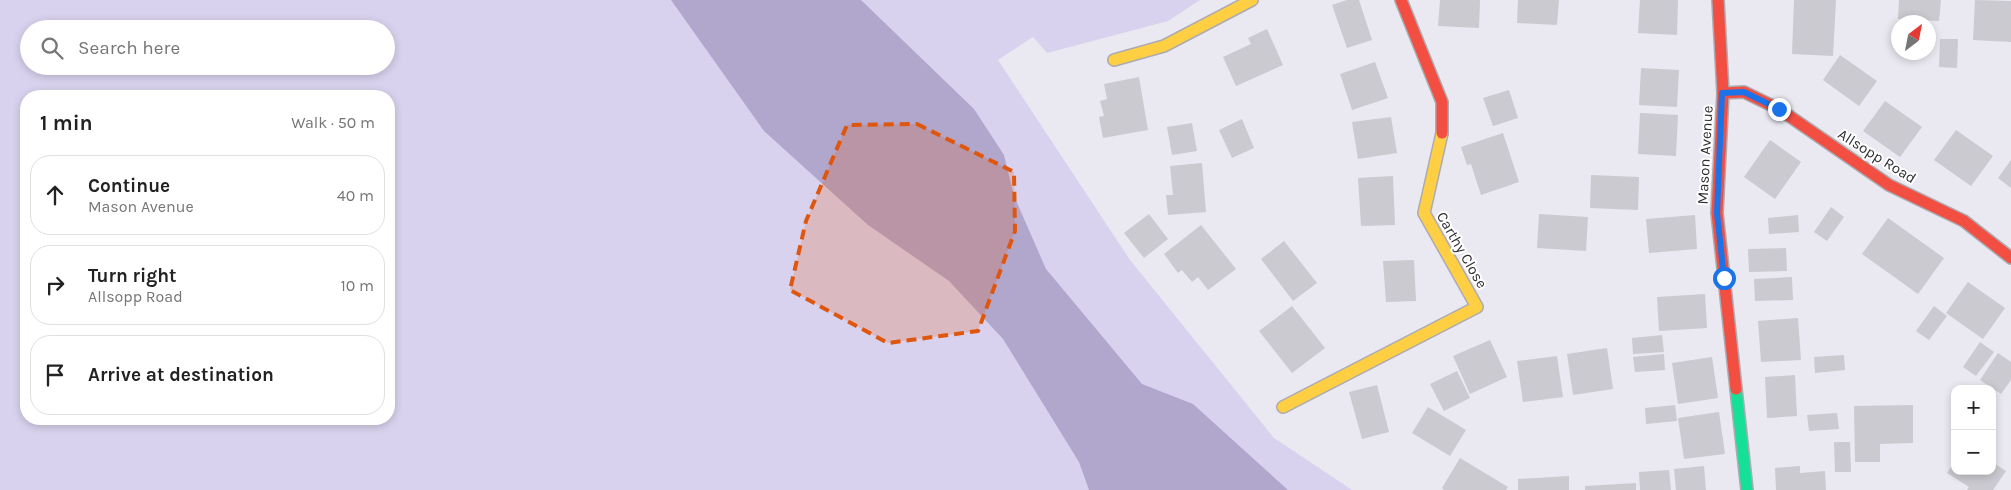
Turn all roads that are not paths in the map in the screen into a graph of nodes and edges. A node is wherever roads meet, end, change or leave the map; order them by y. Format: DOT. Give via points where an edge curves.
graph roads {
  1 [pos="1252,0"];
  2 [pos="1401,0"];
  3 [pos="1718,0"];
  4 [pos="1114,60"];
  5 [pos="1722,93"];
  6 [pos="2011,258"];
  7 [pos="1284,407"];
  8 [pos="1747,490"];
  1 -- 4 [label="street" via="1164,46"];
  2 -- 7 [label="street, Carthy Close" via="1442,102 1442,132 1424,213 1477,306"];
  3 -- 5 [label="street, Mason Avenue"];
  5 -- 6 [label="street, Allsopp Road" via="1744,92 1779,109 1889,185 1964,221"];
  5 -- 8 [label="street, Mason Avenue" via="1717,213"];
}
